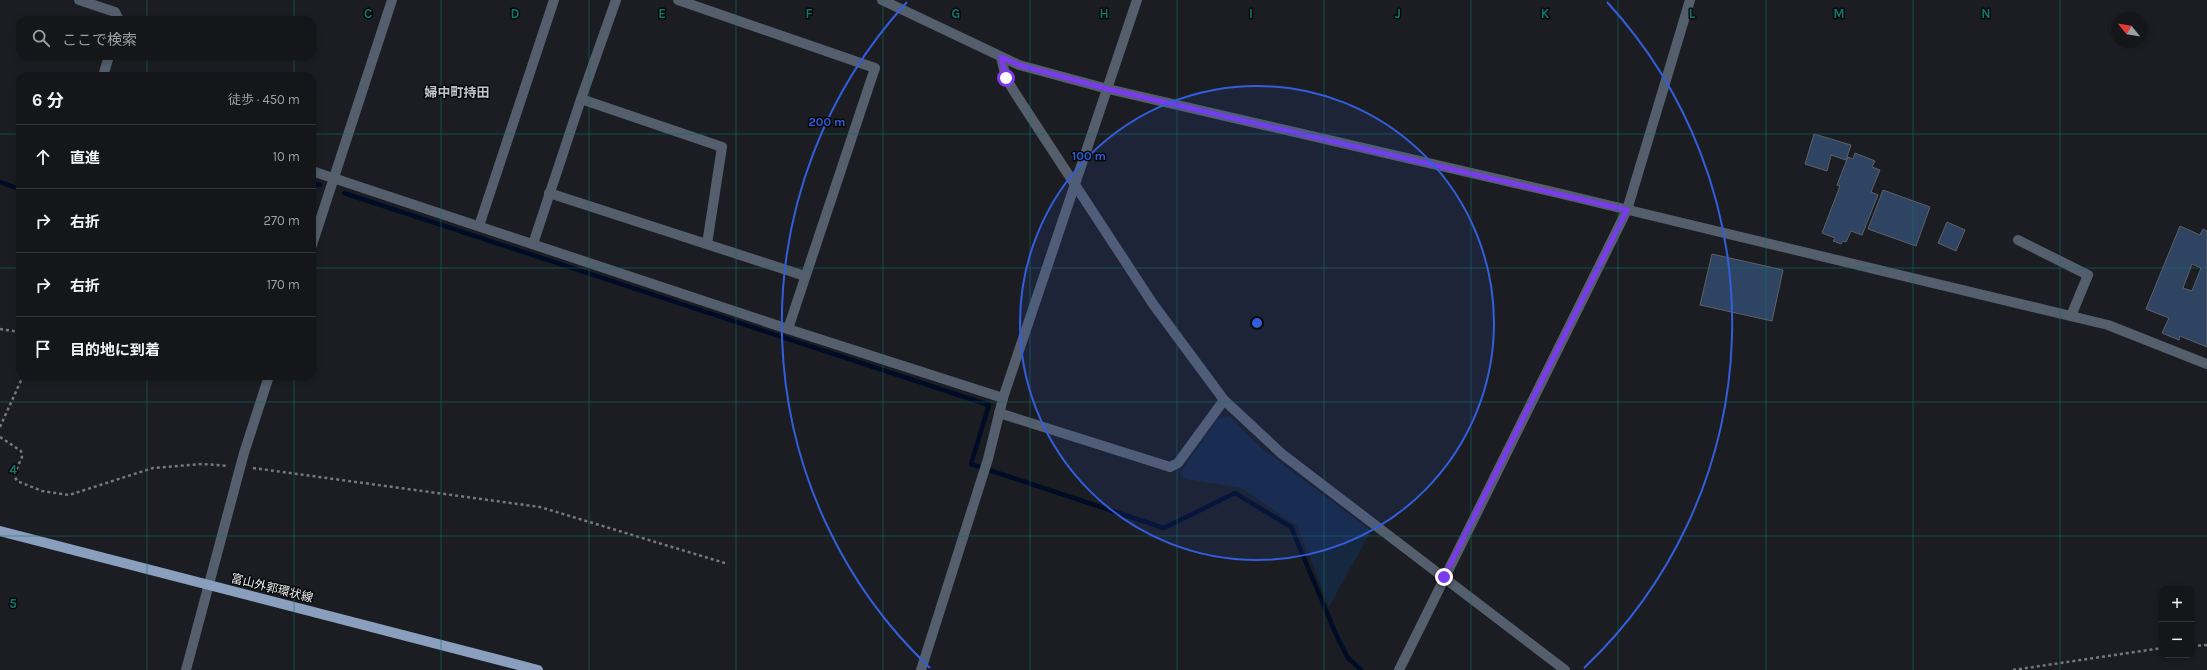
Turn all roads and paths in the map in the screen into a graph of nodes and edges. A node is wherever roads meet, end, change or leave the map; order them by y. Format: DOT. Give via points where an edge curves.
graph roads {
  1 [pos="79,0"];
  2 [pos="392,0"];
  3 [pos="554,0"];
  4 [pos="616,0"];
  5 [pos="678,0"];
  6 [pos="882,0"];
  7 [pos="1137,0"];
  8 [pos="1690,0"];
  9 [pos="117,16"];
  10 [pos="1001,57"];
  11 [pos="108,60"];
  12 [pos="104,72"];
  13 [pos="1108,89"];
  14 [pos="581,99"];
  15 [pos="316,172"];
  16 [pos="334,178"];
  17 [pos="1074,184"];
  18 [pos="550,193"];
  19 [pos="1627,210"];
  20 [pos="479,226"];
  21 [pos="316,233"];
  22 [pos="2018,240"];
  23 [pos="533,244"];
  24 [pos="707,244"];
  25 [pos="805,276"];
  26 [pos="2071,316"];
  27 [pos="0,328"];
  28 [pos="788,329"];
  29 [pos="16,331"];
  30 [pos="2207,364"];
  31 [pos="21,380"];
  32 [pos="268,380"];
  33 [pos="1003,398"];
  34 [pos="1224,400"];
  35 [pos="999,413"];
  36 [pos="0,426"];
  37 [pos="0,438"];
  38 [pos="240,466"];
  39 [pos="0,531"];
  40 [pos="728,564"];
  41 [pos="1444,577"];
  42 [pos="210,585"];
  43 [pos="2195,646"];
  44 [pos="2207,646"];
  45 [pos="2159,648"];
  46 [pos="186,670"];
  47 [pos="538,670"];
  48 [pos="921,670"];
  49 [pos="1399,670"];
  50 [pos="1565,670"];
  51 [pos="2013,670"];
  1 -- 9 [label="street" via="115,12"];
  2 -- 16 [label="street"];
  3 -- 20 [label="street"];
  4 -- 14 [label="street"];
  5 -- 25 [label="street" via="875,68"];
  6 -- 10 [label="street"];
  7 -- 13 [label="street"];
  8 -- 19 [label="street"];
  10 -- 13 [label="street" via="1019,65"];
  10 -- 17 [label="street" via="1006,78"];
  11 -- 12 [label="street"];
  13 -- 17 [label="street"];
  13 -- 19 [label="street"];
  14 -- 18 [label="street"];
  14 -- 24 [label="street" via="722,147"];
  15 -- 16 [label="street"];
  16 -- 20 [label="street"];
  16 -- 21 [label="street"];
  17 -- 33 [label="street"];
  17 -- 34 [label="street" via="1153,304"];
  18 -- 23 [label="street"];
  18 -- 24 [label="street"];
  19 -- 26 [label="street"];
  19 -- 41 [label="street"];
  20 -- 23 [label="street"];
  22 -- 26 [label="street" via="2088,275"];
  23 -- 28 [label="street"];
  24 -- 25 [label="street"];
  25 -- 28 [label="street"];
  26 -- 30 [label="street" via="2108,324"];
  27 -- 29 [label="path"];
  28 -- 33 [label="street"];
  31 -- 36 [label="path"];
  32 -- 38 [label="street"];
  33 -- 35 [label="street"];
  34 -- 35 [label="street" via="1178,463 1170,466"];
  34 -- 41 [label="street" via="1282,454"];
  35 -- 48 [label="street" via="988,460"];
  37 -- 38 [label="path" via="21,451 22,457 14,475 17,481 42,491 69,495 153,468 203,464"];
  38 -- 40 [label="path" via="540,508"];
  38 -- 42 [label="street"];
  39 -- 42 [label="main road, 富山外郭環状線"];
  41 -- 49 [label="street"];
  41 -- 50 [label="street"];
  42 -- 46 [label="street"];
  42 -- 47 [label="main road, 富山外郭環状線"];
  43 -- 44 [label="path"];
  45 -- 51 [label="path"];
}
